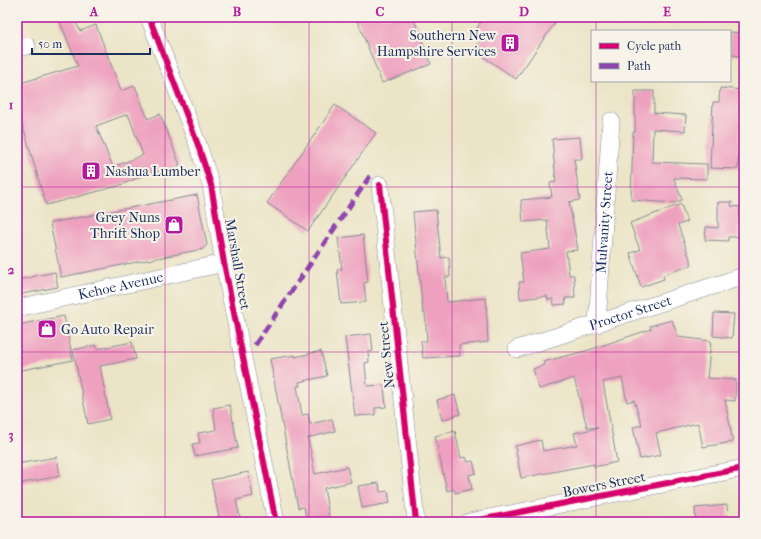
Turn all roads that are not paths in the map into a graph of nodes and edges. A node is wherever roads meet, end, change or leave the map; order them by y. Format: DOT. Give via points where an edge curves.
graph roads {
  1 [pos="149,17"];
  2 [pos="611,121"];
  3 [pos="380,185"];
  4 [pos="224,263"];
  5 [pos="744,276"];
  6 [pos="17,308"];
  7 [pos="597,324"];
  8 [pos="517,349"];
  9 [pos="744,468"];
  10 [pos="276,522"];
  11 [pos="416,522"];
  12 [pos="469,522"];
  1 -- 4 [label="street, Marshall Street" via="208,173"];
  2 -- 7 [label="street, Mulvanity Street"];
  3 -- 11 [label="street, New Street"];
  4 -- 6 [label="street, Kehoe Avenue"];
  4 -- 10 [label="street, Marshall Street"];
  5 -- 7 [label="street, Proctor Street"];
  7 -- 8 [label="street, Proctor Street"];
  9 -- 12 [label="street, Bowers Street"];
}
